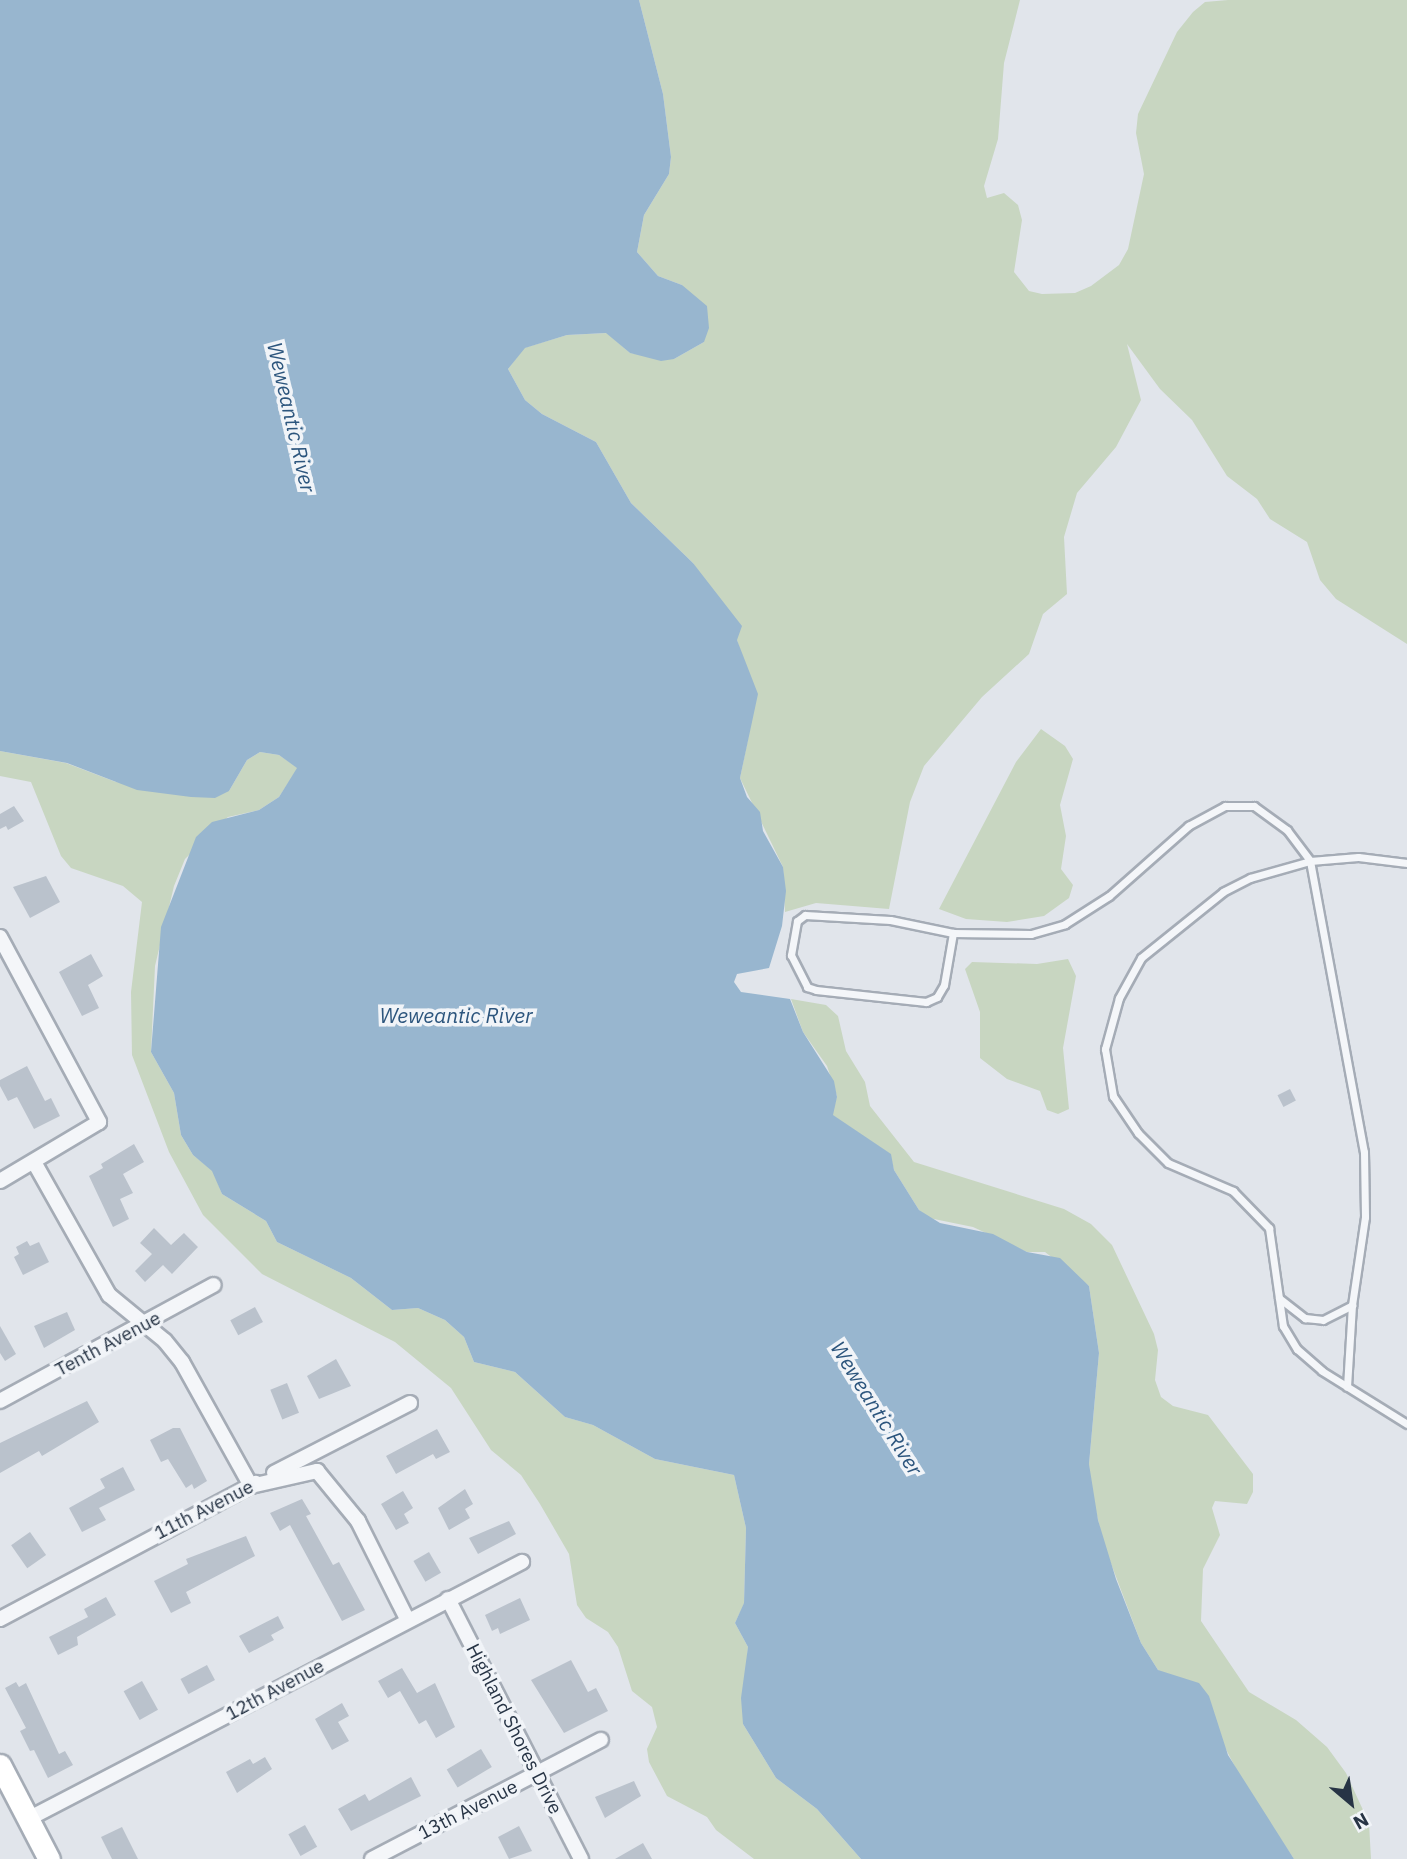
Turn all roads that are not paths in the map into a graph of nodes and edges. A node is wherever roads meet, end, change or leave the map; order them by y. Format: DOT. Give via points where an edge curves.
graph roads {
  1 [pos="1310,861"];
  2 [pos="1407,863"];
  3 [pos="953,933"];
  4 [pos="0,937"];
  5 [pos="5,960"];
  6 [pos="34,1162"];
  7 [pos="0,1181"];
  8 [pos="214,1285"];
  9 [pos="1279,1298"];
  10 [pos="1352,1305"];
  11 [pos="145,1325"];
  12 [pos="1347,1387"];
  13 [pos="0,1401"];
  14 [pos="410,1403"];
  15 [pos="1407,1424"];
  16 [pos="251,1486"];
  17 [pos="522,1562"];
  18 [pos="448,1599"];
  19 [pos="0,1619"];
  20 [pos="407,1619"];
  21 [pos="601,1740"];
  22 [pos="0,1765"];
  23 [pos="536,1775"];
  24 [pos="29,1819"];
  25 [pos="49,1859"];
  26 [pos="372,1859"];
  27 [pos="581,1859"];
  1 -- 2 [label="lane" via="1358,857"];
  1 -- 3 [label="lane" via="1269,815 1254,806 1225,806 1188,826 1109,896 1065,924 1031,934"];
  1 -- 9 [label="lane" via="1250,878 1223,892 1141,958 1119,998 1105,1049 1114,1096 1138,1133 1168,1163 1233,1191 1269,1228"];
  1 -- 10 [label="lane" via="1364,1152 1365,1217"];
  3 -- 3 [label="lane" via="890,920 805,915 797,921 791,955 807,987 926,1002 937,997 944,985"];
  4 -- 5 [label="street"];
  5 -- 6 [label="street" via="99,1122"];
  6 -- 7 [label="street"];
  6 -- 11 [label="street" via="108,1295"];
  8 -- 11 [label="street, Tenth Avenue"];
  9 -- 10 [label="lane" via="1305,1318 1323,1320"];
  9 -- 12 [label="lane" via="1283,1326 1297,1349"];
  10 -- 12 [label="lane"];
  11 -- 13 [label="street, Tenth Avenue"];
  11 -- 16 [label="street" via="182,1362"];
  12 -- 15 [label="lane"];
  14 -- 16 [label="street, 11th Avenue"];
  16 -- 19 [label="street, 11th Avenue"];
  16 -- 20 [label="street" via="317,1471 358,1521"];
  17 -- 18 [label="street, 12th Avenue"];
  18 -- 20 [label="street, 12th Avenue"];
  18 -- 23 [label="street, Highland Shores Drive"];
  20 -- 24 [label="street, 12th Avenue"];
  21 -- 23 [label="street, 13th Avenue"];
  22 -- 24 [label="street"];
  23 -- 26 [label="street, 13th Avenue"];
  23 -- 27 [label="street, Highland Shores Drive"];
  24 -- 25 [label="street"];
}
